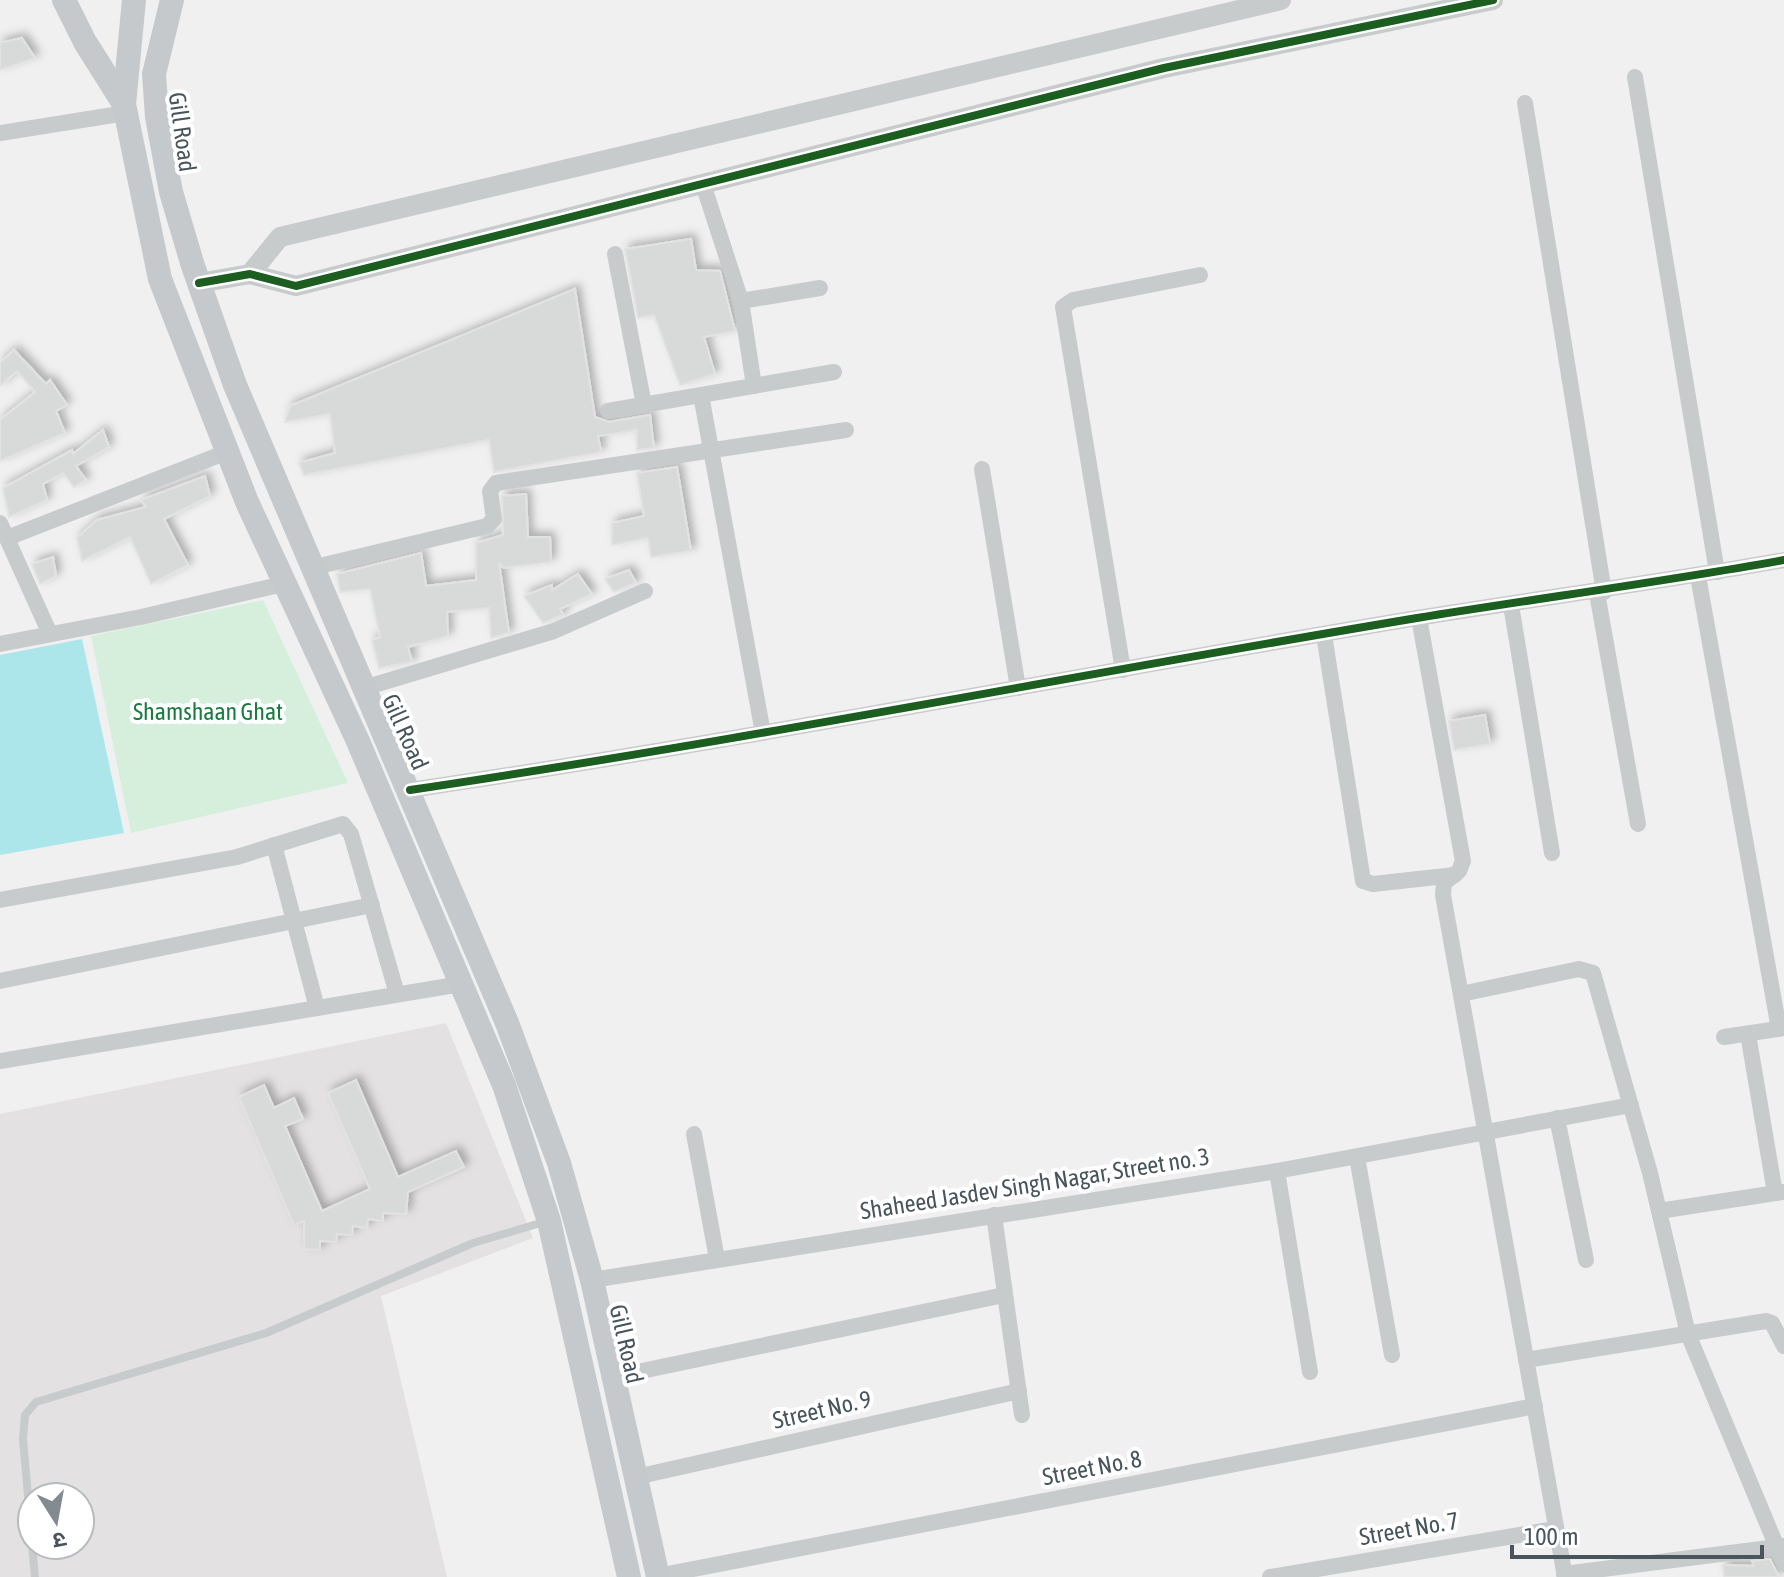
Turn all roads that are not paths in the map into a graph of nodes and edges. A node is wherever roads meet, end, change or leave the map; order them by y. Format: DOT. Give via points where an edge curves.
graph roads {
  1 [pos="64,0"];
  2 [pos="134,0"];
  3 [pos="172,0"];
  4 [pos="1281,0"];
  5 [pos="1493,0"];
  6 [pos="1635,77"];
  7 [pos="1525,103"];
  8 [pos="125,109"];
  9 [pos="0,133"];
  10 [pos="703,184"];
  11 [pos="615,254"];
  12 [pos="250,274"];
  13 [pos="1200,275"];
  14 [pos="199,283"];
  15 [pos="820,288"];
  16 [pos="741,301"];
  17 [pos="834,372"];
  18 [pos="754,386"];
  19 [pos="701,395"];
  20 [pos="644,405"];
  21 [pos="608,411"];
  22 [pos="846,430"];
  23 [pos="710,451"];
  24 [pos="227,452"];
  25 [pos="982,469"];
  26 [pos="3,530"];
  27 [pos="1784,560"];
  28 [pos="311,568"];
  29 [pos="1717,572"];
  30 [pos="1698,576"];
  31 [pos="283,584"];
  32 [pos="645,591"];
  33 [pos="1601,593"];
  34 [pos="1511,605"];
  35 [pos="1419,618"];
  36 [pos="50,634"];
  37 [pos="1324,635"];
  38 [pos="0,644"];
  39 [pos="1123,670"];
  40 [pos="364,688"];
  41 [pos="1018,688"];
  42 [pos="763,733"];
  43 [pos="410,790"];
  44 [pos="1638,824"];
  45 [pos="274,845"];
  46 [pos="1552,853"];
  47 [pos="1455,875"];
  48 [pos="0,900"];
  49 [pos="372,905"];
  50 [pos="293,923"];
  51 [pos="0,981"];
  52 [pos="461,984"];
  53 [pos="397,994"];
  54 [pos="1461,994"];
  55 [pos="317,1008"];
  56 [pos="1781,1028"];
  57 [pos="1748,1034"];
  58 [pos="1724,1037"];
  59 [pos="0,1061"];
  60 [pos="1631,1105"];
  61 [pos="1557,1118"];
  62 [pos="1485,1132"];
  63 [pos="694,1134"];
  64 [pos="1357,1157"];
  65 [pos="1277,1171"];
  66 [pos="1780,1192"];
  67 [pos="1659,1211"];
  68 [pos="994,1215"];
  69 [pos="549,1221"];
  70 [pos="717,1259"];
  71 [pos="1586,1260"];
  72 [pos="592,1280"];
  73 [pos="1004,1295"];
  74 [pos="1688,1334"];
  75 [pos="1784,1346"];
  76 [pos="1392,1355"];
  77 [pos="1526,1360"];
  78 [pos="1310,1372"];
  79 [pos="613,1377"];
  80 [pos="1019,1391"];
  81 [pos="1535,1406"];
  82 [pos="1022,1415"];
  83 [pos="636,1477"];
  84 [pos="27,1481"];
  85 [pos="1555,1529"];
  86 [pos="1781,1546"];
  87 [pos="1784,1564"];
  88 [pos="1564,1575"];
  89 [pos="629,1577"];
  90 [pos="658,1577"];
  91 [pos="1270,1577"];
  1 -- 8 [label="main road"];
  2 -- 8 [label="main road, Gill Road"];
  3 -- 14 [label="main road, Gill Road" via="154,74 157,117 171,192"];
  4 -- 12 [label="street" via="280,237"];
  5 -- 10 [label="street" via="1164,68"];
  6 -- 29 [label="street"];
  7 -- 33 [label="street"];
  8 -- 9 [label="street"];
  8 -- 24 [label="main road, Gill Road" via="160,279"];
  10 -- 12 [label="street" via="296,286"];
  10 -- 16 [label="street"];
  11 -- 20 [label="street"];
  12 -- 14 [label="street"];
  13 -- 39 [label="street" via="1073,300 1063,307"];
  14 -- 28 [label="main road, Gill Road"];
  15 -- 16 [label="street"];
  16 -- 18 [label="street"];
  17 -- 18 [label="street"];
  18 -- 19 [label="street"];
  19 -- 20 [label="street"];
  19 -- 23 [label="street"];
  20 -- 21 [label="street"];
  22 -- 23 [label="street"];
  23 -- 28 [label="street" via="496,483 490,491 494,519 487,526"];
  23 -- 42 [label="street"];
  24 -- 26 [label="street"];
  24 -- 31 [label="main road, Gill Road"];
  25 -- 41 [label="street"];
  26 -- 36 [label="street"];
  27 -- 29 [label="street"];
  28 -- 40 [label="main road, Gill Road"];
  29 -- 30 [label="street"];
  30 -- 33 [label="street"];
  30 -- 56 [label="street"];
  31 -- 36 [label="street"];
  31 -- 52 [label="main road, Gill Road" via="357,739"];
  32 -- 40 [label="street" via="540,636"];
  33 -- 34 [label="street"];
  33 -- 44 [label="street"];
  34 -- 35 [label="street"];
  34 -- 46 [label="street"];
  35 -- 37 [label="street"];
  35 -- 47 [label="street" via="1463,861"];
  36 -- 38 [label="street"];
  37 -- 39 [label="street"];
  37 -- 47 [label="street" via="1363,881"];
  39 -- 41 [label="street"];
  40 -- 43 [label="main road, Gill Road"];
  41 -- 42 [label="street"];
  42 -- 43 [label="street"];
  43 -- 72 [label="main road, Gill Road" via="507,1023 559,1163"];
  45 -- 48 [label="street" via="217,861"];
  45 -- 49 [label="street" via="343,824 351,834"];
  45 -- 50 [label="street"];
  47 -- 54 [label="street" via="1443,889"];
  49 -- 50 [label="street"];
  49 -- 53 [label="street"];
  50 -- 51 [label="street"];
  50 -- 55 [label="street"];
  52 -- 53 [label="street"];
  52 -- 69 [label="main road, Gill Road" via="504,1085"];
  53 -- 55 [label="street"];
  54 -- 60 [label="street" via="1579,969 1593,973"];
  54 -- 62 [label="street"];
  55 -- 59 [label="street"];
  56 -- 57 [label="street"];
  57 -- 58 [label="street"];
  57 -- 66 [label="street"];
  60 -- 61 [label="street, Shaheed Jasdev Singh Nagar, Street no. 3"];
  60 -- 67 [label="street"];
  61 -- 62 [label="street, Shaheed Jasdev Singh Nagar, Street no. 3"];
  61 -- 71 [label="street"];
  62 -- 64 [label="street, Shaheed Jasdev Singh Nagar, Street no. 3"];
  62 -- 77 [label="street"];
  63 -- 70 [label="street"];
  64 -- 65 [label="street, Shaheed Jasdev Singh Nagar, Street no. 3"];
  64 -- 76 [label="street"];
  65 -- 68 [label="street, Shaheed Jasdev Singh Nagar, Street no. 3"];
  65 -- 78 [label="street"];
  66 -- 67 [label="street"];
  67 -- 74 [label="street"];
  68 -- 70 [label="street, Shaheed Jasdev Singh Nagar, Street no. 3"];
  68 -- 73 [label="street"];
  69 -- 84 [label="lane" via="483,1239 266,1333 36,1402 25,1415"];
  69 -- 89 [label="main road, Gill Road"];
  70 -- 72 [label="street, Shaheed Jasdev Singh Nagar, Street no. 3"];
  72 -- 79 [label="main road, Gill Road"];
  73 -- 79 [label="street"];
  73 -- 80 [label="street"];
  74 -- 75 [label="street" via="1769,1321"];
  74 -- 77 [label="street"];
  74 -- 86 [label="street"];
  77 -- 81 [label="street"];
  79 -- 83 [label="main road, Gill Road"];
  80 -- 82 [label="street"];
  80 -- 83 [label="street, Street No. 9"];
  81 -- 85 [label="street"];
  81 -- 90 [label="street, Street No. 8"];
  83 -- 90 [label="main road, Gill Road"];
  85 -- 88 [label="street"];
  85 -- 91 [label="street, Street No. 7"];
  86 -- 87 [label="street"];
  86 -- 88 [label="street"];
}
